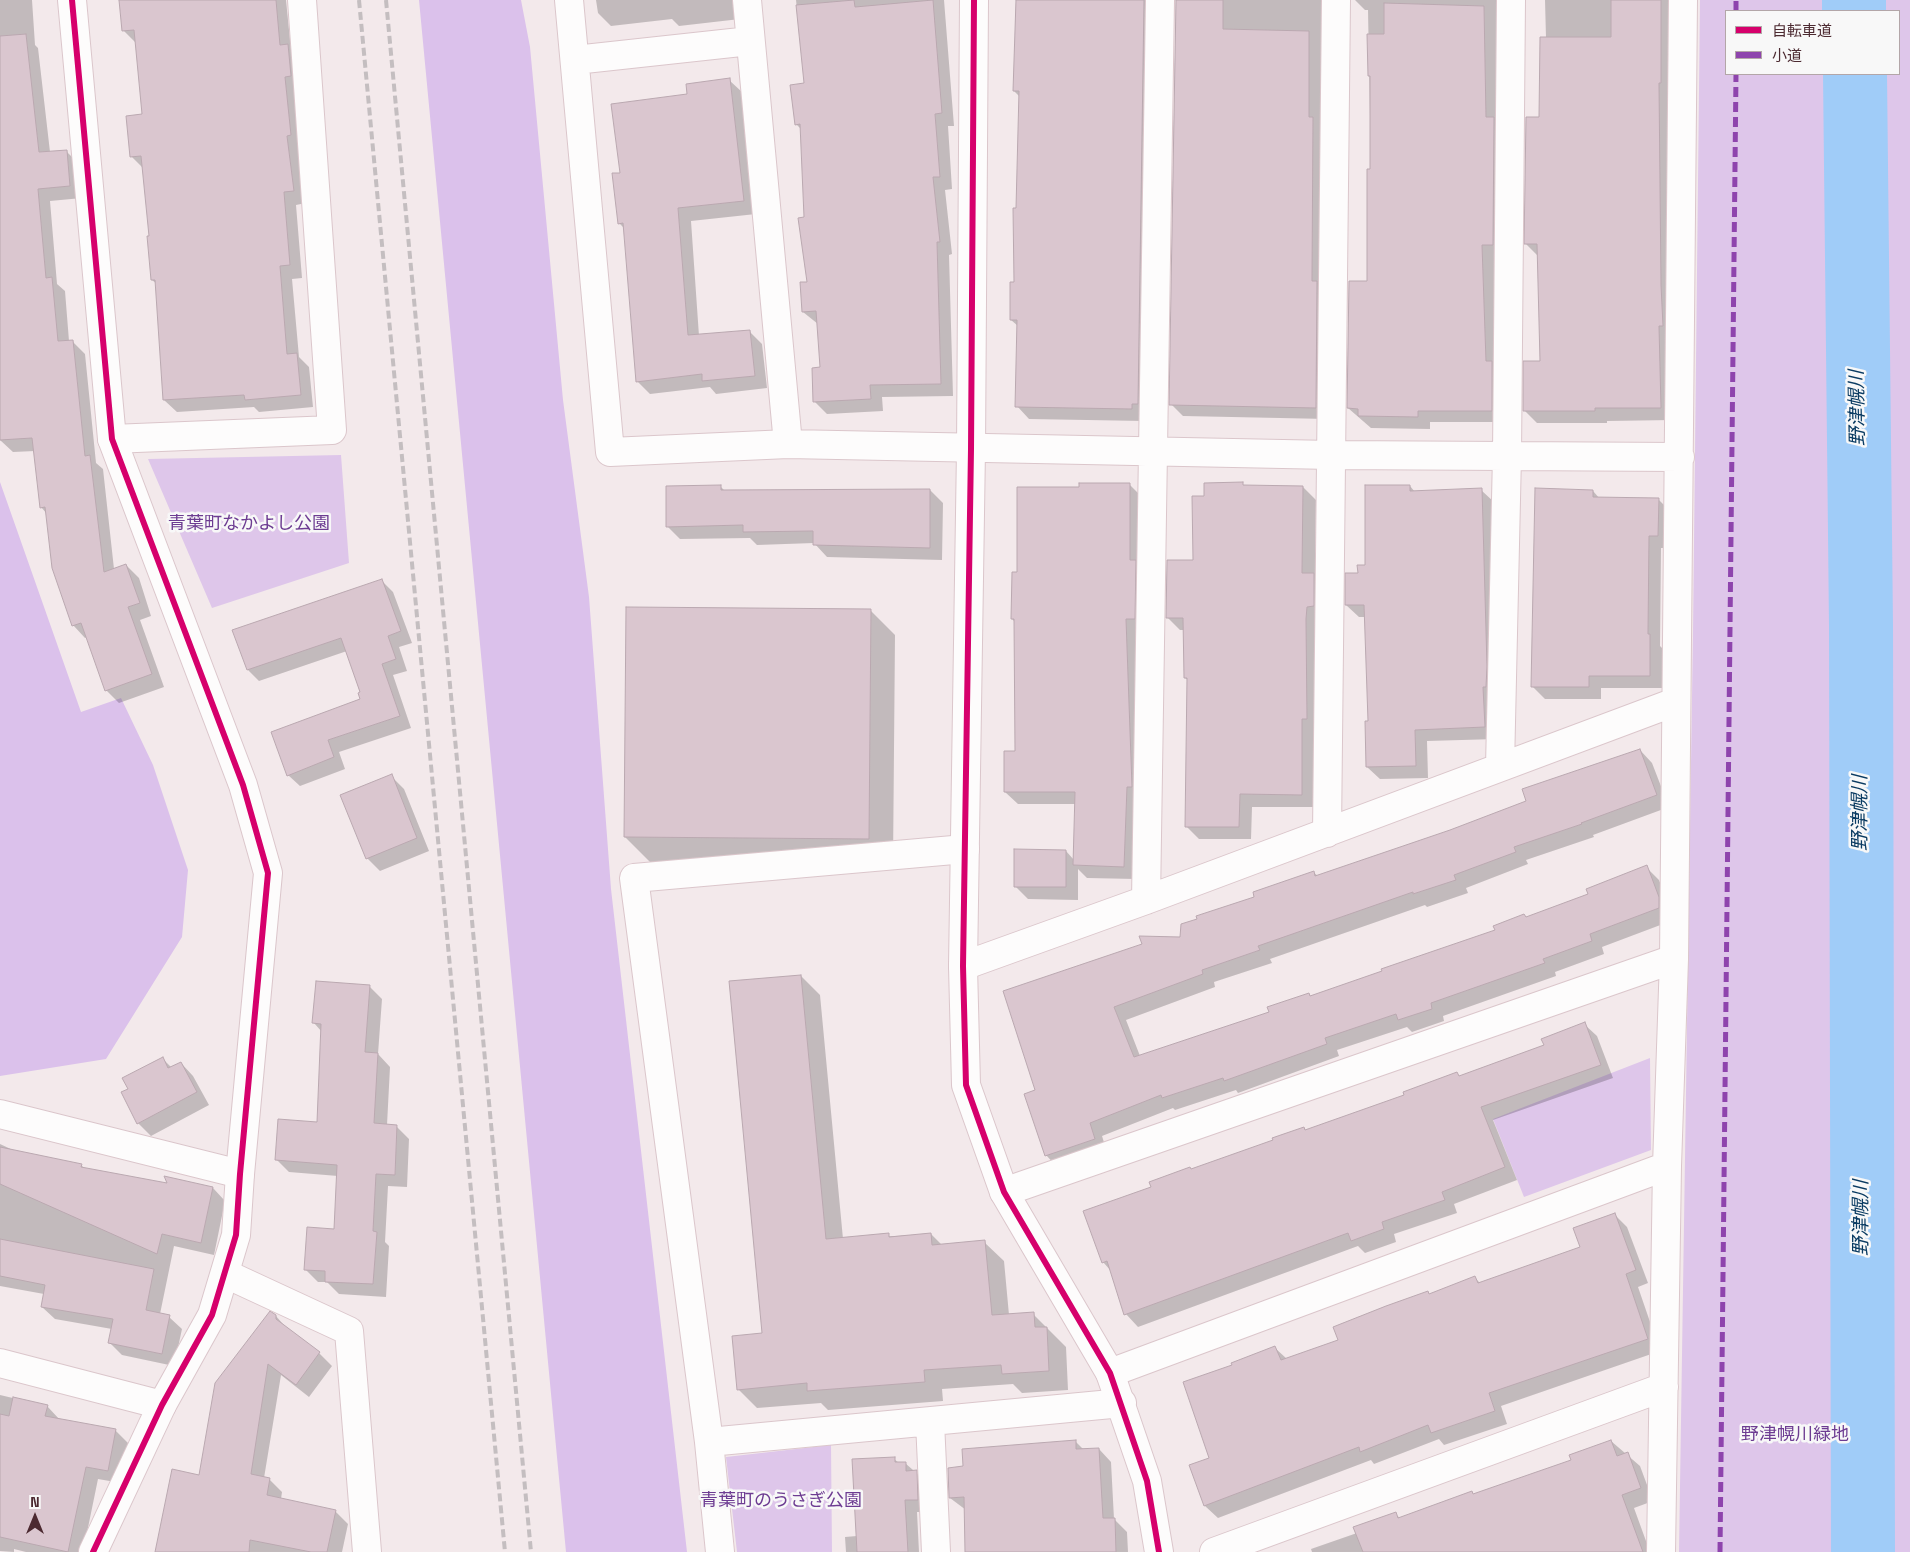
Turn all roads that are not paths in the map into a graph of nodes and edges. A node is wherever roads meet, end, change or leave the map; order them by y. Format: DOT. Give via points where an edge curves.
graph roads {
  1 [pos="72,0"];
  2 [pos="302,0"];
  3 [pos="568,0"];
  4 [pos="747,0"];
  5 [pos="974,0"];
  6 [pos="1160,0"];
  7 [pos="1336,0"];
  8 [pos="1512,0"];
  9 [pos="1683,0"];
  10 [pos="750,41"];
  11 [pos="575,60"];
  12 [pos="112,439"];
  13 [pos="788,444"];
  14 [pos="971,449"];
  15 [pos="1152,451"];
  16 [pos="1332,455"];
  17 [pos="1507,455"];
  18 [pos="1680,457"];
  19 [pos="1675,702"];
  20 [pos="1500,767"];
  21 [pos="1327,833"];
  22 [pos="965,849"];
  23 [pos="1146,900"];
  24 [pos="1674,959"];
  25 [pos="963,966"];
  26 [pos="0,1114"];
  27 [pos="1667,1166"];
  28 [pos="240,1174"];
  29 [pos="1004,1192"];
  30 [pos="226,1274"];
  31 [pos="0,1363"];
  32 [pos="1110,1373"];
  33 [pos="1664,1387"];
  34 [pos="1122,1403"];
  35 [pos="162,1405"];
  36 [pos="930,1422"];
  37 [pos="709,1442"];
  38 [pos="93,1552"];
  39 [pos="367,1552"];
  40 [pos="720,1552"];
  41 [pos="936,1552"];
  42 [pos="1159,1552"];
  43 [pos="1214,1552"];
  44 [pos="1661,1552"];
  1 -- 12 [label="street"];
  2 -- 12 [label="street" via="332,430"];
  3 -- 11 [label="street"];
  4 -- 10 [label="street"];
  5 -- 14 [label="street"];
  6 -- 15 [label="street"];
  7 -- 16 [label="street"];
  8 -- 17 [label="street"];
  9 -- 18 [label="street"];
  10 -- 11 [label="street"];
  10 -- 13 [label="street"];
  11 -- 13 [label="street" via="610,452"];
  12 -- 28 [label="street" via="243,785 268,873"];
  13 -- 14 [label="street"];
  14 -- 15 [label="street"];
  14 -- 22 [label="street"];
  15 -- 16 [label="street"];
  15 -- 23 [label="street"];
  16 -- 17 [label="street"];
  16 -- 21 [label="street"];
  17 -- 18 [label="street"];
  17 -- 20 [label="street"];
  18 -- 19 [label="street"];
  19 -- 20 [label="street"];
  19 -- 24 [label="street"];
  20 -- 21 [label="street"];
  21 -- 23 [label="street"];
  22 -- 25 [label="street"];
  22 -- 37 [label="street" via="634,878"];
  23 -- 25 [label="street"];
  24 -- 27 [label="street"];
  24 -- 29 [label="street"];
  25 -- 29 [label="street" via="966,1085"];
  26 -- 28 [label="street"];
  27 -- 32 [label="street"];
  27 -- 33 [label="street"];
  28 -- 30 [label="street" via="236,1235"];
  29 -- 32 [label="street"];
  30 -- 35 [label="street" via="212,1315"];
  30 -- 39 [label="street" via="349,1331"];
  31 -- 35 [label="street"];
  32 -- 34 [label="street"];
  33 -- 43 [label="street"];
  33 -- 44 [label="street"];
  34 -- 36 [label="street"];
  34 -- 42 [label="street" via="1147,1481"];
  35 -- 38 [label="street"];
  36 -- 37 [label="street"];
  36 -- 41 [label="street"];
  37 -- 40 [label="street"];
}
